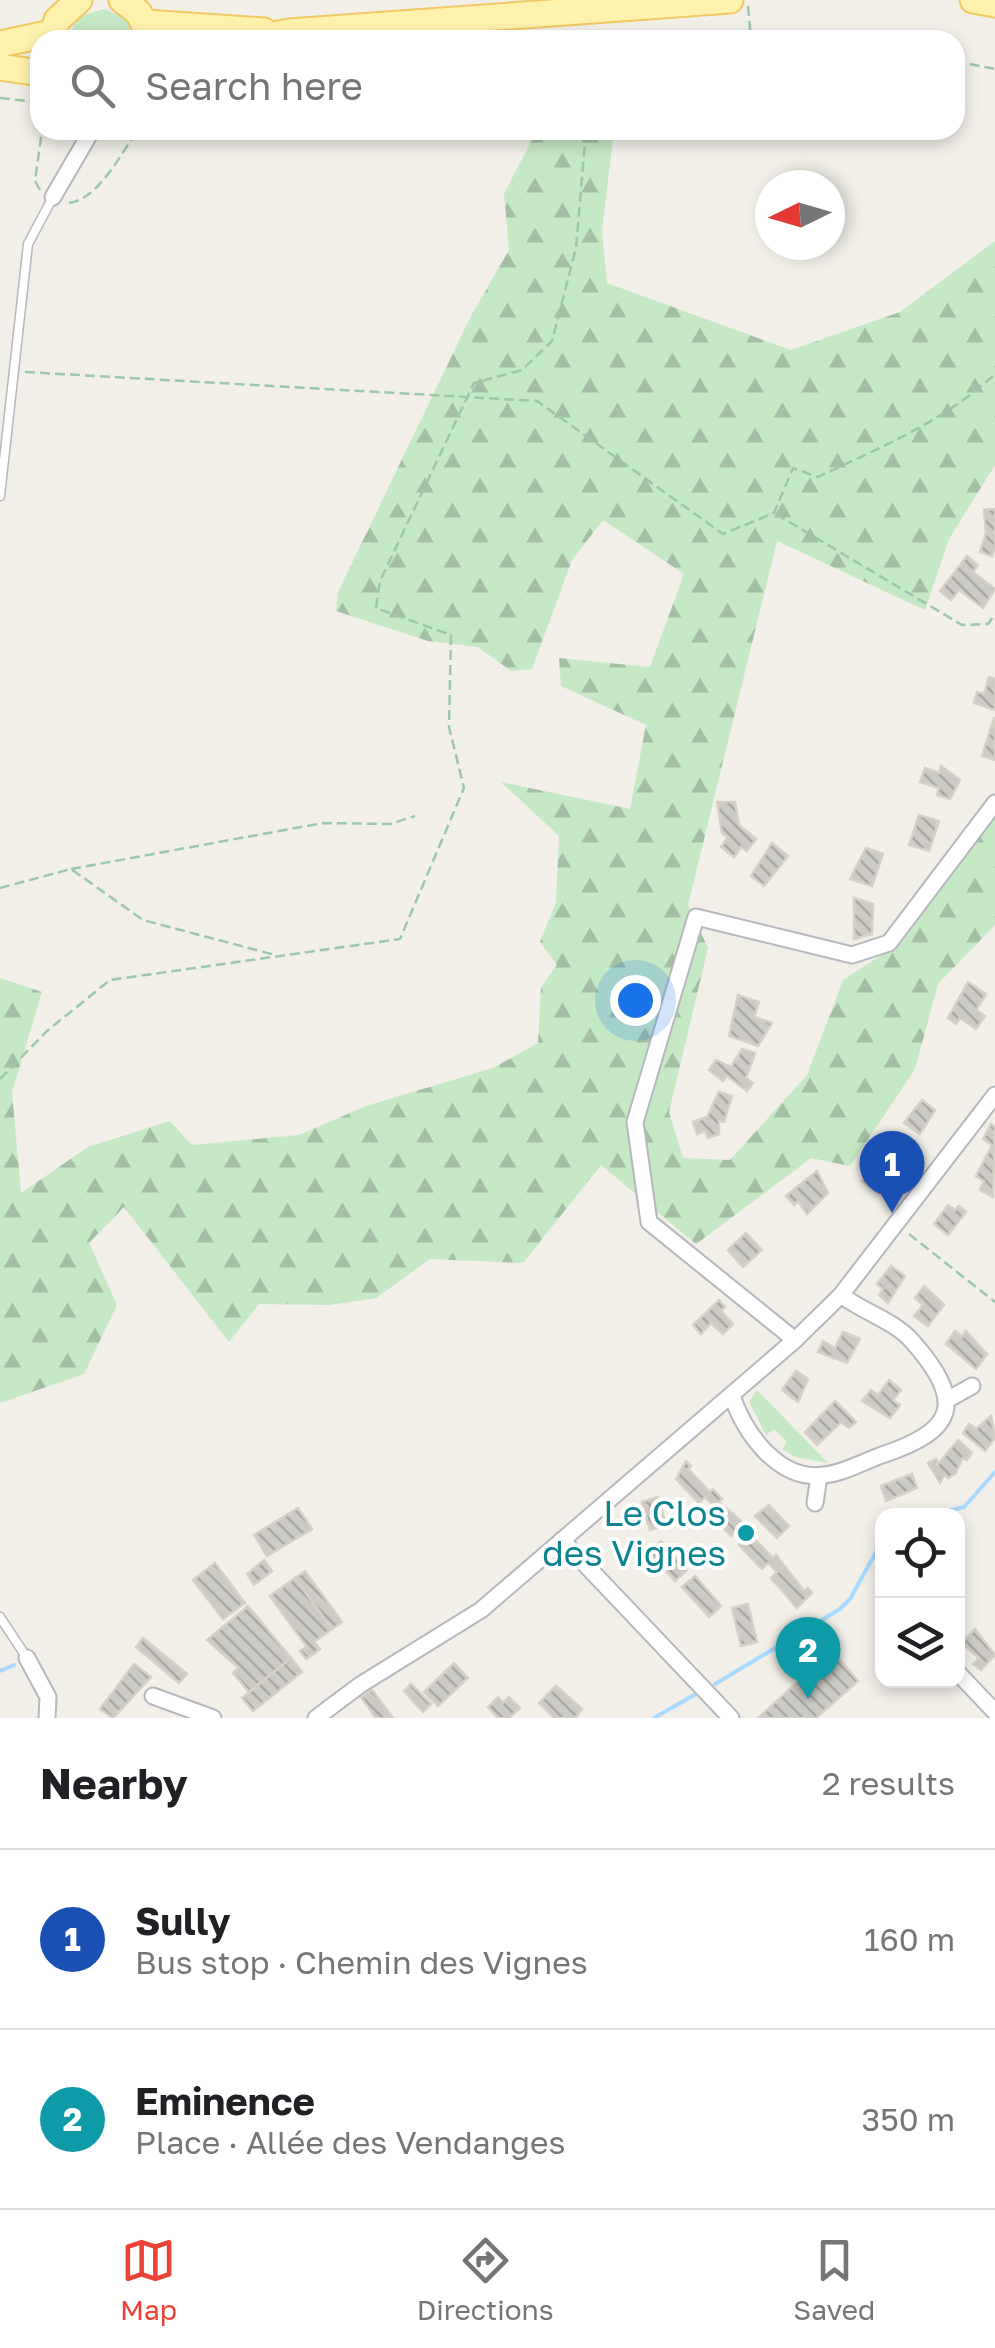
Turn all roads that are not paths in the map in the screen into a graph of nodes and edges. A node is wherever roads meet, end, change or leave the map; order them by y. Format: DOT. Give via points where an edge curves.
graph roads {
  1 [pos="78,0"];
  2 [pos="122,0"];
  3 [pos="730,0"];
  4 [pos="973,0"];
  5 [pos="995,4"];
  6 [pos="54,30"];
  7 [pos="146,30"];
  8 [pos="317,30"];
  9 [pos="30,39"];
  10 [pos="0,44"];
  11 [pos="0,67"];
  12 [pos="30,72"];
  13 [pos="86,140"];
  14 [pos="53,198"];
  15 [pos="0,496"];
  16 [pos="995,803"];
  17 [pos="995,1095"];
  18 [pos="841,1295"];
  19 [pos="796,1340"];
  20 [pos="972,1386"];
  21 [pos="732,1395"];
  22 [pos="946,1400"];
  23 [pos="819,1476"];
  24 [pos="815,1503"];
  25 [pos="562,1540"];
  26 [pos="0,1617"];
  27 [pos="27,1658"];
  28 [pos="965,1680"];
  29 [pos="153,1696"];
  30 [pos="995,1712"];
  31 [pos="47,1718"];
  32 [pos="212,1718"];
  33 [pos="316,1718"];
  34 [pos="731,1718"];
  1 -- 6 [label="main road"];
  2 -- 7 [label="main road"];
  3 -- 8 [label="main road"];
  4 -- 5 [label="main road"];
  9 -- 10 [label="main road"];
  11 -- 12 [label="main road"];
  13 -- 14 [label="street"];
  14 -- 15 [label="lane" via="28,244"];
  16 -- 19 [label="street" via="890,943 852,955 696,918 635,1122 649,1222"];
  17 -- 18 [label="street"];
  18 -- 19 [label="street"];
  18 -- 22 [label="street" via="912,1342"];
  19 -- 21 [label="street"];
  20 -- 22 [label="street"];
  21 -- 23 [label="street" via="762,1449 781,1464"];
  21 -- 25 [label="street"];
  22 -- 23 [label="street" via="943,1421 930,1438"];
  23 -- 24 [label="street"];
  25 -- 33 [label="street" via="481,1610"];
  25 -- 34 [label="street"];
  26 -- 27 [label="lane"];
  27 -- 31 [label="street" via="48,1697"];
  28 -- 30 [label="street"];
  29 -- 32 [label="street"];
}
